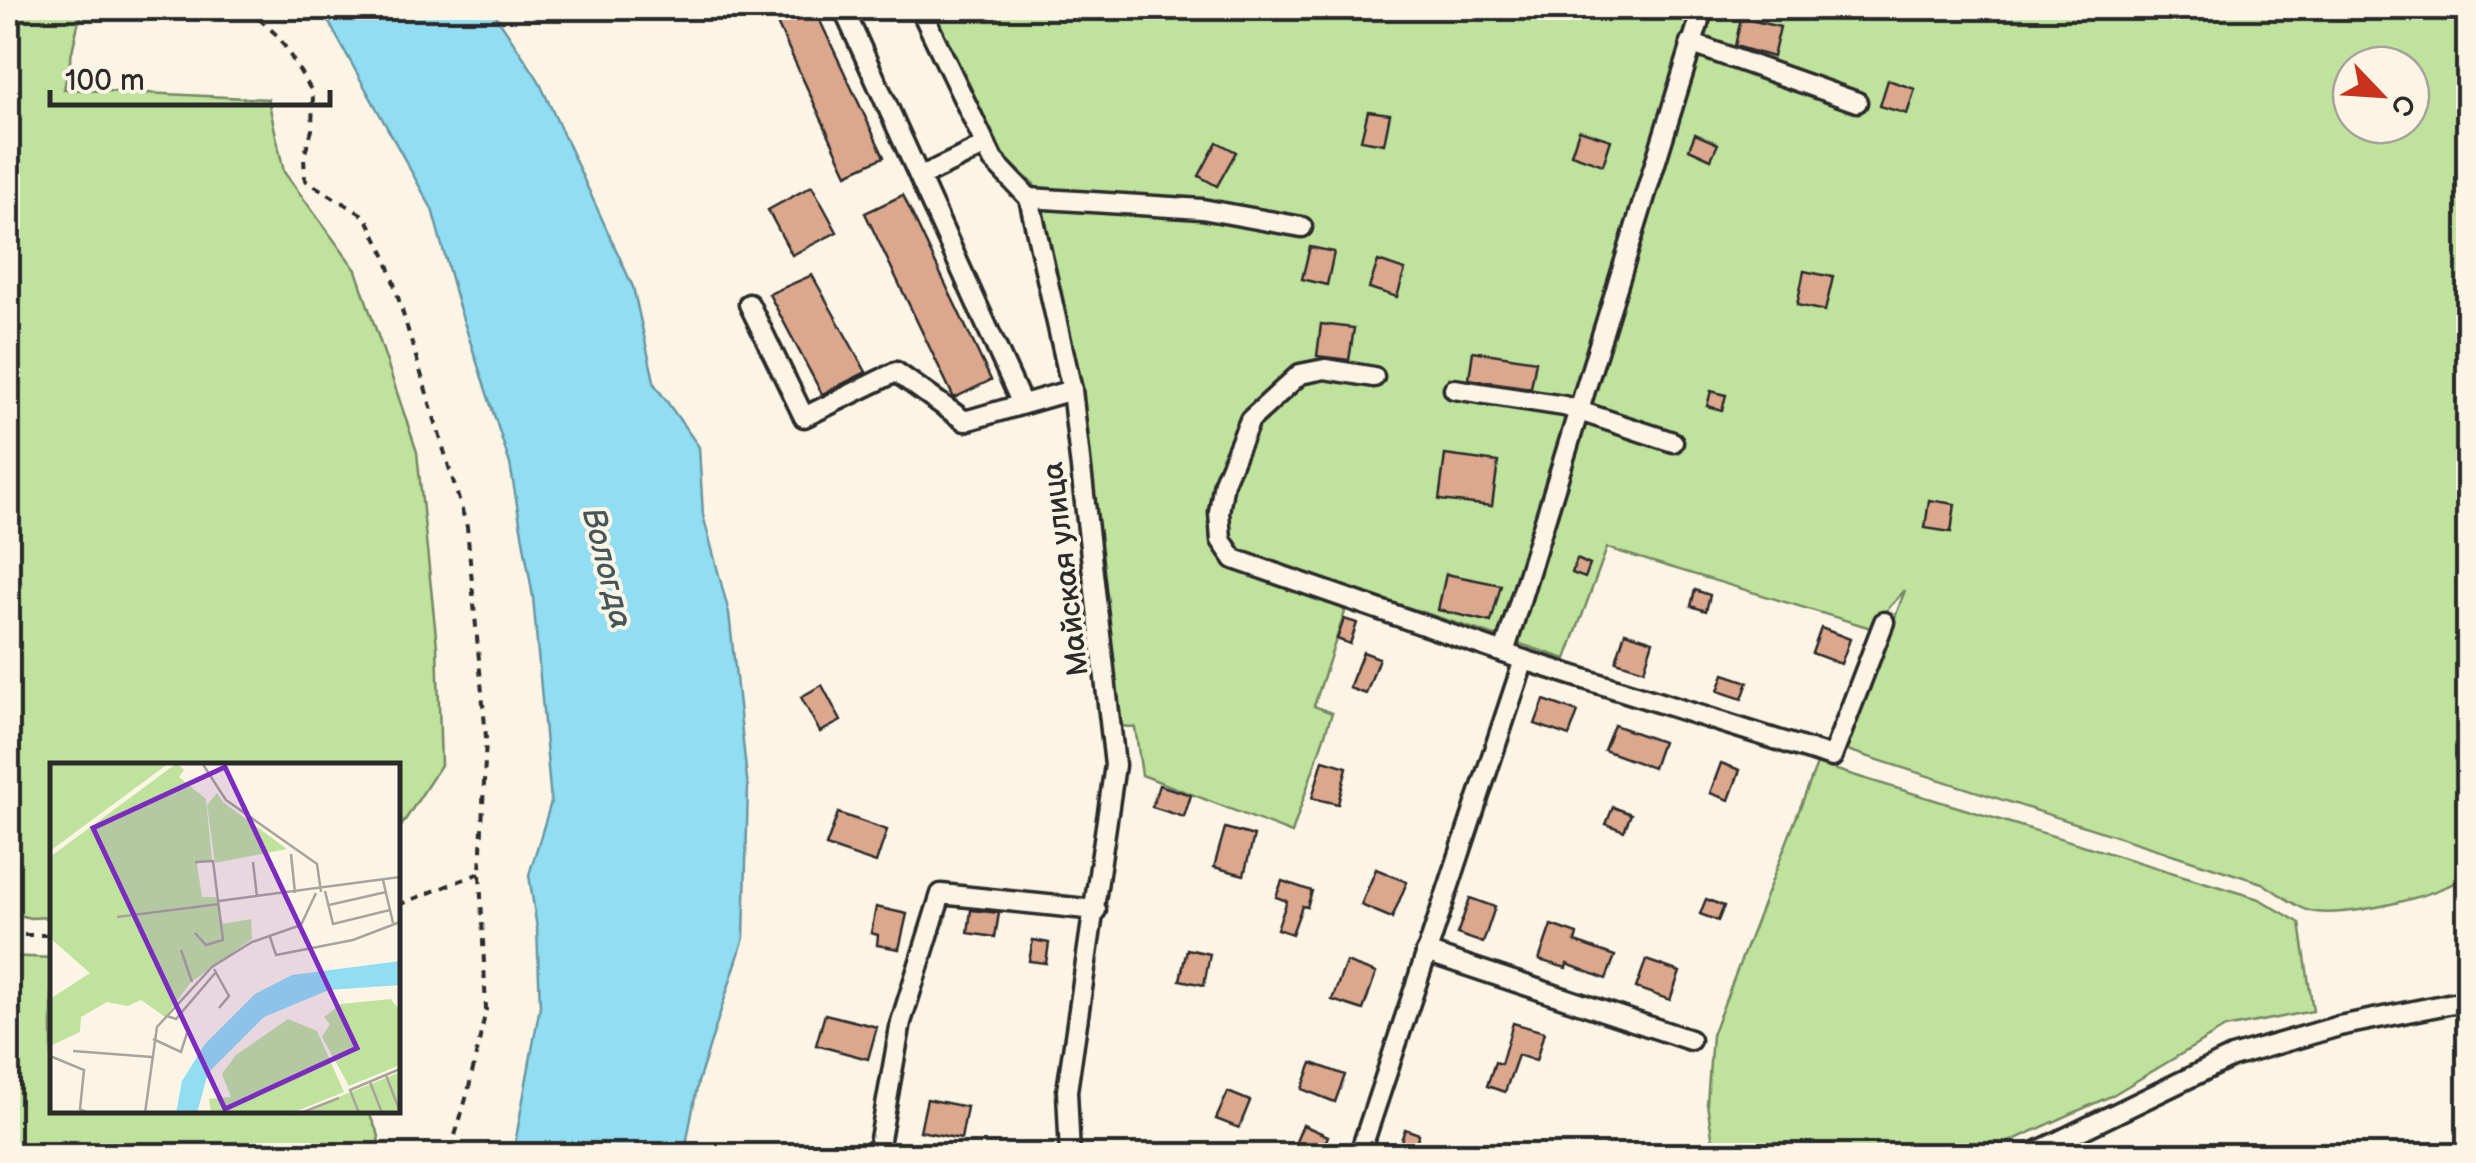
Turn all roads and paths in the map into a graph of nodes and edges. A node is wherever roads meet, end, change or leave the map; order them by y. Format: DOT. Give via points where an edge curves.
graph roads {
  1 [pos="247,8"];
  2 [pos="843,8"];
  3 [pos="920,8"];
  4 [pos="1703,8"];
  5 [pos="1690,42"];
  6 [pos="1858,102"];
  7 [pos="986,145"];
  8 [pos="920,177"];
  9 [pos="1029,198"];
  10 [pos="1302,227"];
  11 [pos="749,304"];
  12 [pos="1374,377"];
  13 [pos="1454,389"];
  14 [pos="1072,390"];
  15 [pos="1022,404"];
  16 [pos="1580,411"];
  17 [pos="1673,442"];
  18 [pos="1884,622"];
  19 [pos="1504,653"];
  20 [pos="1524,660"];
  21 [pos="480,873"];
  22 [pos="400,904"];
  23 [pos="1096,910"];
  24 [pos="8,935"];
  25 [pos="50,935"];
  26 [pos="1426,952"];
  27 [pos="2468,1004"];
  28 [pos="1690,1040"];
  29 [pos="449,1156"];
  30 [pos="877,1156"];
  31 [pos="1070,1156"];
  32 [pos="1359,1156"];
  33 [pos="2028,1156"];
  1 -- 21 [label="path" via="279,37 313,93 305,180 366,217 386,258 467,527 486,737"];
  2 -- 8 [label="street"];
  3 -- 7 [label="street"];
  4 -- 5 [label="street"];
  5 -- 6 [label="street"];
  5 -- 16 [label="street"];
  7 -- 8 [label="street"];
  7 -- 9 [label="street"];
  8 -- 15 [label="street"];
  9 -- 10 [label="street" via="1202,209"];
  9 -- 14 [label="street, Майская улица"];
  11 -- 15 [label="street" via="804,417 896,372 965,421"];
  12 -- 19 [label="street" via="1325,369 1300,374 1250,420 1224,482 1221,540 1234,558 1255,567"];
  13 -- 16 [label="street"];
  14 -- 15 [label="street"];
  14 -- 23 [label="street, Майская улица" via="1115,765"];
  16 -- 17 [label="street"];
  16 -- 19 [label="street"];
  18 -- 20 [label="street" via="1832,757"];
  19 -- 20 [label="street"];
  20 -- 26 [label="street"];
  21 -- 22 [label="path"];
  21 -- 29 [label="path" via="486,1010"];
  23 -- 30 [label="street" via="941,894 901,1022"];
  23 -- 31 [label="street, Майская улица" via="1067,1090"];
  24 -- 25 [label="path"];
  26 -- 28 [label="street"];
  26 -- 32 [label="street"];
  27 -- 33 [label="street" via="2339,1026 2232,1057"];
}
